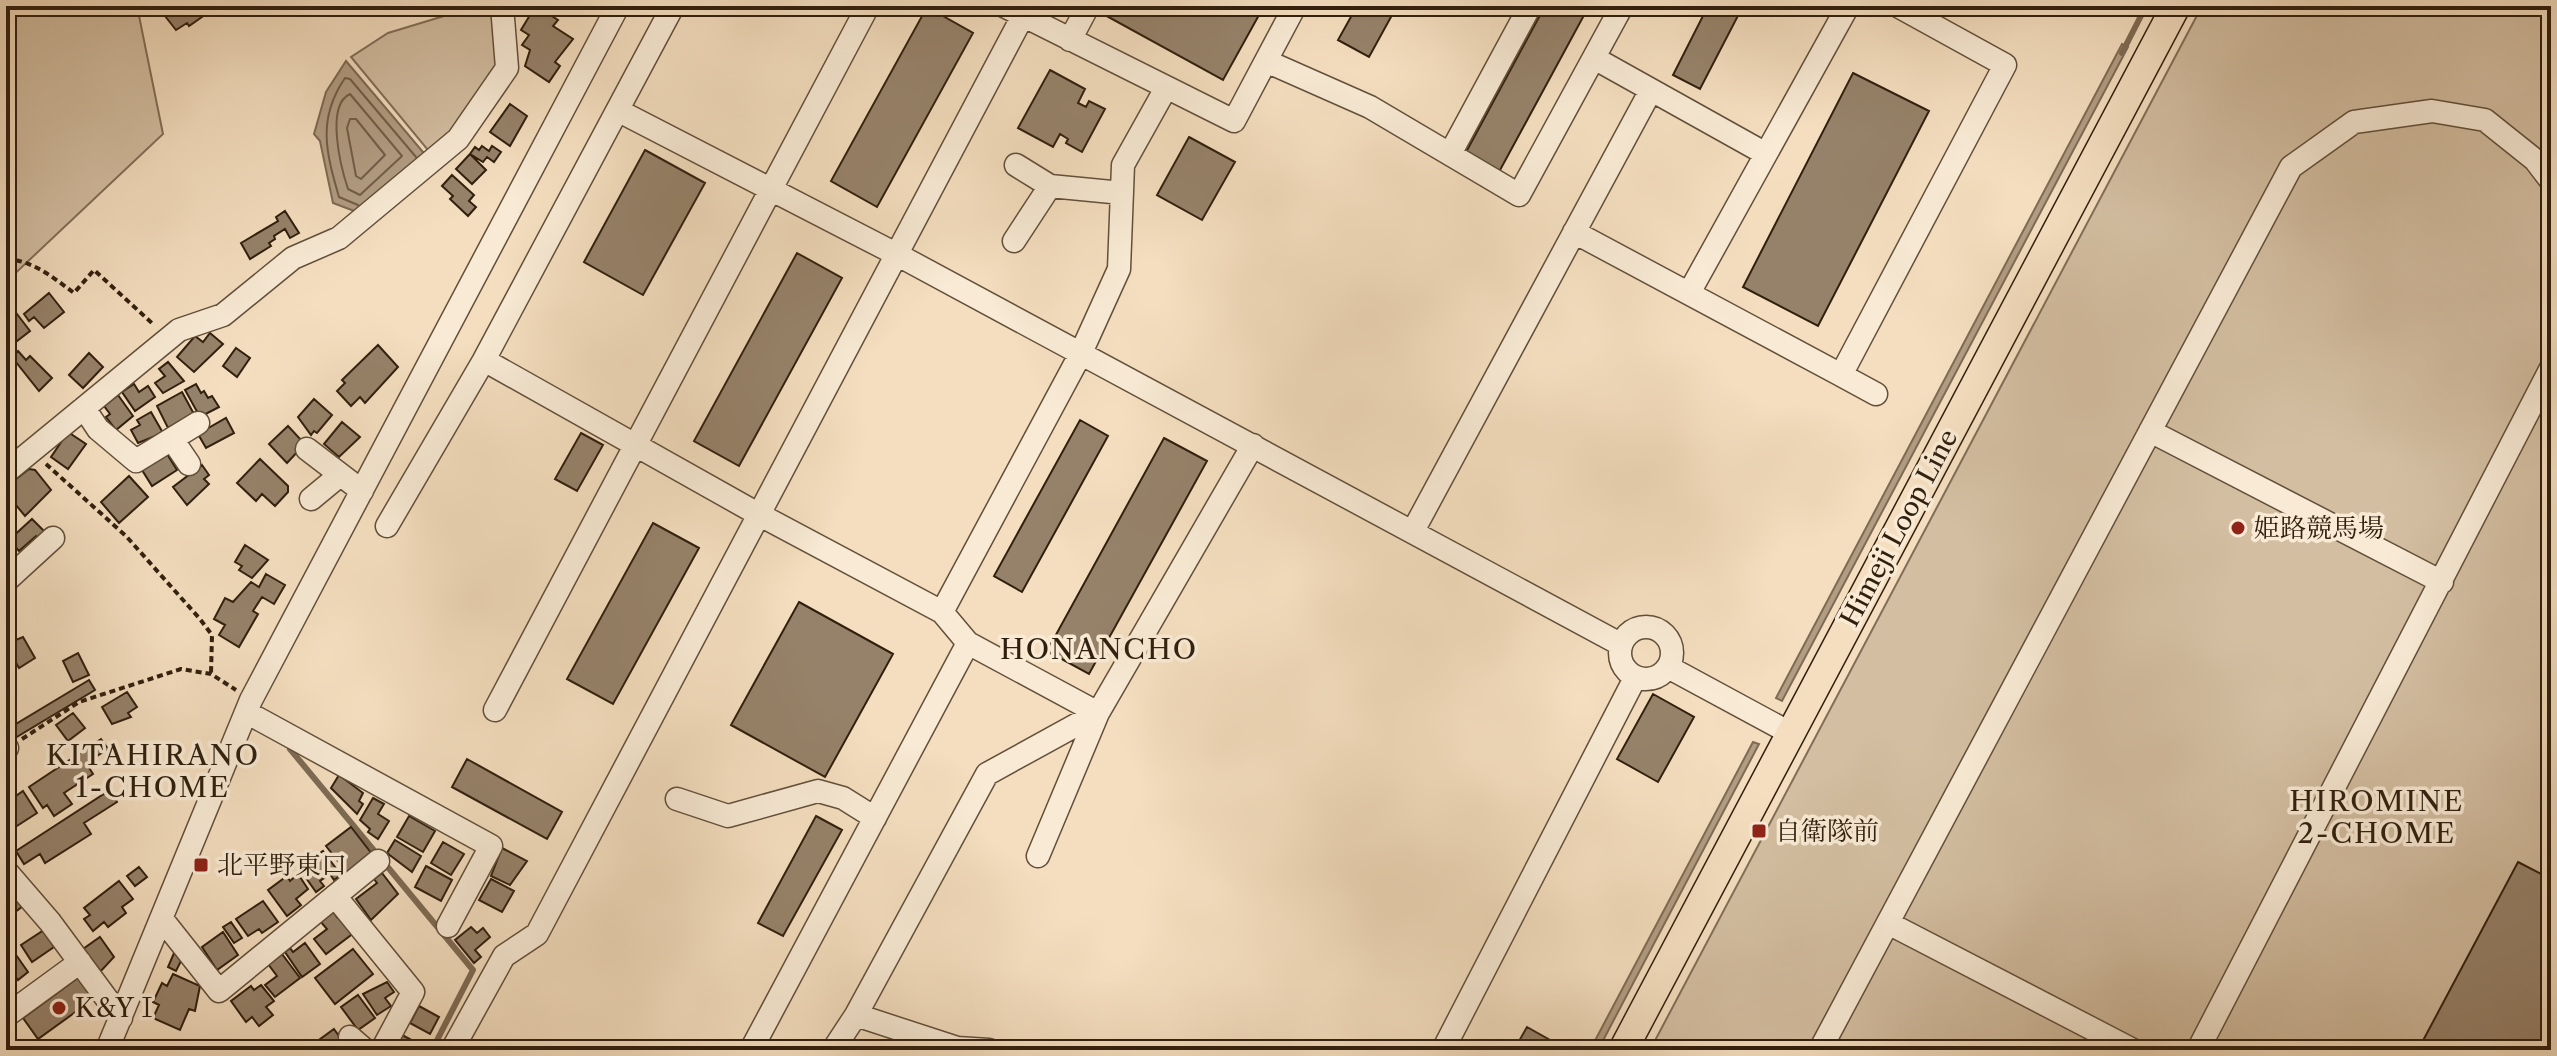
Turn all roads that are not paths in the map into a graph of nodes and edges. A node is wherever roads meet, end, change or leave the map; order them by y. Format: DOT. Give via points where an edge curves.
graph roads {
  1 [pos="502,6"];
  2 [pos="618,6"];
  3 [pos="673,6"];
  4 [pos="868,6"];
  5 [pos="1088,6"];
  6 [pos="1295,6"];
  7 [pos="1530,6"];
  8 [pos="1622,6"];
  9 [pos="1848,6"];
  10 [pos="1898,6"];
  11 [pos="2176,6"];
  12 [pos="1018,9"];
  13 [pos="1070,40"];
  14 [pos="1594,58"];
  15 [pos="1266,61"];
  16 [pos="1166,88"];
  17 [pos="1651,90"];
  18 [pos="619,111"];
  19 [pos="1450,154"];
  20 [pos="1766,154"];
  21 [pos="1016,165"];
  22 [pos="2551,181"];
  23 [pos="1050,186"];
  24 [pos="771,190"];
  25 [pos="1122,193"];
  26 [pos="1574,232"];
  27 [pos="1014,241"];
  28 [pos="896,254"];
  29 [pos="1689,293"];
  30 [pos="1080,355"];
  31 [pos="484,360"];
  32 [pos="2551,368"];
  33 [pos="1841,375"];
  34 [pos="1876,394"];
  35 [pos="84,408"];
  36 [pos="198,423"];
  37 [pos="2150,431"];
  38 [pos="172,439"];
  39 [pos="636,444"];
  40 [pos="1253,445"];
  41 [pos="307,449"];
  42 [pos="189,464"];
  43 [pos="6,472"];
  44 [pos="340,475"];
  45 [pos="362,491"];
  46 [pos="311,499"];
  47 [pos="758,514"];
  48 [pos="387,526"];
  49 [pos="1413,531"];
  50 [pos="53,538"];
  51 [pos="7,578"];
  52 [pos="2442,582"];
  53 [pos="942,612"];
  54 [pos="968,643"];
  55 [pos="1620,644"];
  56 [pos="1668,667"];
  57 [pos="1635,678"];
  58 [pos="249,706"];
  59 [pos="495,710"];
  60 [pos="1098,713"];
  61 [pos="1790,733"];
  62 [pos="677,799"];
  63 [pos="875,818"];
  64 [pos="1038,856"];
  65 [pos="378,861"];
  66 [pos="6,871"];
  67 [pos="335,896"];
  68 [pos="461,901"];
  69 [pos="481,913"];
  70 [pos="162,919"];
  71 [pos="1888,923"];
  72 [pos="448,926"];
  73 [pos="80,962"];
  74 [pos="856,1015"];
  75 [pos="6,1016"];
  76 [pos="118,1037"];
  77 [pos="382,1050"];
  78 [pos="452,1050"];
  79 [pos="751,1050"];
  80 [pos="833,1050"];
  81 [pos="989,1050"];
  82 [pos="1443,1050"];
  83 [pos="1623,1050"];
  84 [pos="1820,1050"];
  85 [pos="2133,1050"];
  86 [pos="2198,1050"];
  1 -- 35 [label="street" via="507,68 458,139 339,238 293,258 223,315 179,330"];
  2 -- 45 [label="street"];
  3 -- 18 [label="street"];
  4 -- 24 [label="street"];
  5 -- 13 [label="street"];
  6 -- 15 [label="street"];
  7 -- 19 [label="street"];
  8 -- 14 [label="street"];
  9 -- 20 [label="street"];
  10 -- 33 [label="street" via="2005,65"];
  11 -- 61 [label="main road, Himeji Loop Line"];
  12 -- 13 [label="street"];
  12 -- 28 [label="street"];
  13 -- 16 [label="street"];
  14 -- 17 [label="street"];
  14 -- 19 [label="street" via="1519,195"];
  15 -- 16 [label="street" via="1234,121"];
  15 -- 19 [label="street" via="1370,107"];
  16 -- 25 [label="street" via="1123,165"];
  17 -- 20 [label="street"];
  17 -- 26 [label="street"];
  18 -- 24 [label="street"];
  18 -- 31 [label="street"];
  20 -- 29 [label="street"];
  21 -- 23 [label="street"];
  22 -- 37 [label="street" via="2535,160 2485,120 2432,111 2354,122 2291,167"];
  23 -- 25 [label="street"];
  23 -- 27 [label="street"];
  24 -- 28 [label="street"];
  24 -- 39 [label="street"];
  25 -- 30 [label="street" via="1119,269"];
  26 -- 29 [label="street"];
  26 -- 49 [label="street"];
  28 -- 30 [label="street"];
  28 -- 47 [label="street"];
  29 -- 33 [label="street"];
  30 -- 40 [label="street"];
  30 -- 53 [label="street"];
  31 -- 39 [label="street"];
  31 -- 48 [label="street"];
  32 -- 52 [label="street"];
  33 -- 34 [label="street"];
  35 -- 38 [label="street" via="98,429 136,461"];
  35 -- 43 [label="street"];
  36 -- 38 [label="street"];
  37 -- 52 [label="street"];
  37 -- 71 [label="street"];
  38 -- 42 [label="street"];
  39 -- 47 [label="street"];
  39 -- 59 [label="street"];
  40 -- 49 [label="street"];
  40 -- 60 [label="street"];
  41 -- 44 [label="street"];
  44 -- 45 [label="street"];
  44 -- 46 [label="street"];
  45 -- 58 [label="street"];
  47 -- 53 [label="street"];
  47 -- 78 [label="street" via="537,934 504,956"];
  49 -- 55 [label="street"];
  50 -- 51 [label="street"];
  52 -- 86 [label="street"];
  53 -- 54 [label="street"];
  54 -- 60 [label="street"];
  54 -- 63 [label="street"];
  55 -- 56 [label="street" via="1638,627 1662,632 1670,642"];
  55 -- 57 [label="street" via="1619,658"];
  56 -- 57 [label="street" via="1659,676"];
  56 -- 61 [label="street"];
  57 -- 82 [label="street"];
  58 -- 68 [label="street" via="491,846"];
  58 -- 70 [label="street"];
  60 -- 64 [label="street"];
  60 -- 74 [label="street" via="987,774"];
  61 -- 83 [label="main road, Himeji Loop Line"];
  62 -- 63 [label="street" via="728,816 818,791 843,798"];
  63 -- 79 [label="street"];
  65 -- 67 [label="street"];
  66 -- 73 [label="street"];
  67 -- 70 [label="street" via="219,991"];
  67 -- 77 [label="street" via="413,992"];
  68 -- 69 [label="street"];
  68 -- 72 [label="street"];
  70 -- 76 [label="street"];
  71 -- 84 [label="street"];
  71 -- 85 [label="street"];
  73 -- 75 [label="street"];
  73 -- 76 [label="street"];
  74 -- 80 [label="street"];
  74 -- 81 [label="street" via="957,1048"];
}
